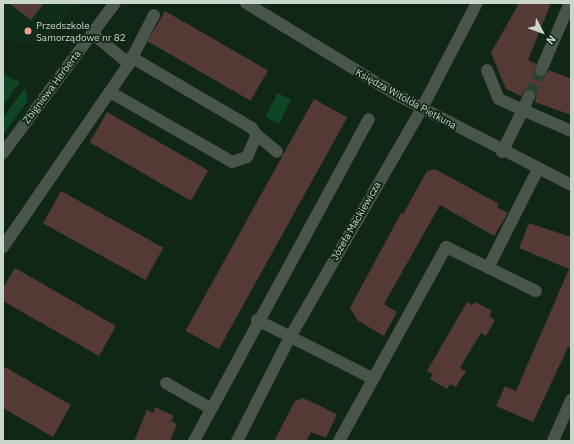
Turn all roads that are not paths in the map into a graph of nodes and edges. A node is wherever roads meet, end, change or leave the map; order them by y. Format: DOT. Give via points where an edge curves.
graph roads {
  1 [pos="115,3"];
  2 [pos="246,3"];
  3 [pos="477,3"];
  4 [pos="570,3"];
  5 [pos="154,15"];
  6 [pos="92,33"];
  7 [pos="130,60"];
  8 [pos="487,70"];
  9 [pos="541,70"];
  10 [pos="110,92"];
  11 [pos="529,96"];
  12 [pos="422,108"];
  13 [pos="523,110"];
  14 [pos="369,119"];
  15 [pos="571,131"];
  16 [pos="257,136"];
  17 [pos="277,152"];
  18 [pos="502,152"];
  19 [pos="3,153"];
  20 [pos="538,169"];
  21 [pos="571,185"];
  22 [pos="3,247"];
  23 [pos="488,268"];
  24 [pos="536,291"];
  25 [pos="257,320"];
  26 [pos="290,337"];
  27 [pos="372,378"];
  28 [pos="166,383"];
  29 [pos="571,400"];
  30 [pos="210,408"];
  31 [pos="194,441"];
  32 [pos="237,441"];
  33 [pos="339,441"];
  34 [pos="553,441"];
  1 -- 6 [label="street, Zbigniewa Herberta"];
  2 -- 12 [label="street, Księdza Witolda Pietkuna" via="345,66"];
  3 -- 12 [label="street, Józefa Mackiewicza"];
  4 -- 9 [label="street"];
  5 -- 7 [label="street"];
  6 -- 7 [label="street"];
  6 -- 19 [label="street, Zbigniewa Herberta"];
  7 -- 10 [label="street"];
  7 -- 16 [label="street" via="252,128"];
  8 -- 13 [label="street" via="499,99"];
  10 -- 16 [label="street" via="232,162 247,157"];
  10 -- 22 [label="street"];
  11 -- 13 [label="street"];
  12 -- 18 [label="street, Księdza Witolda Pietkuna"];
  12 -- 26 [label="street, Józefa Mackiewicza"];
  13 -- 15 [label="street"];
  13 -- 18 [label="street"];
  14 -- 25 [label="street"];
  16 -- 17 [label="street"];
  18 -- 20 [label="street, Księdza Witolda Pietkuna"];
  20 -- 21 [label="street, Księdza Witolda Pietkuna"];
  20 -- 23 [label="street"];
  23 -- 24 [label="street"];
  23 -- 27 [label="street" via="446,247"];
  25 -- 26 [label="street"];
  25 -- 30 [label="street"];
  26 -- 27 [label="street"];
  26 -- 32 [label="street, Józefa Mackiewicza"];
  27 -- 33 [label="street"];
  28 -- 30 [label="street"];
  29 -- 34 [label="street"];
  30 -- 31 [label="street"];
}
